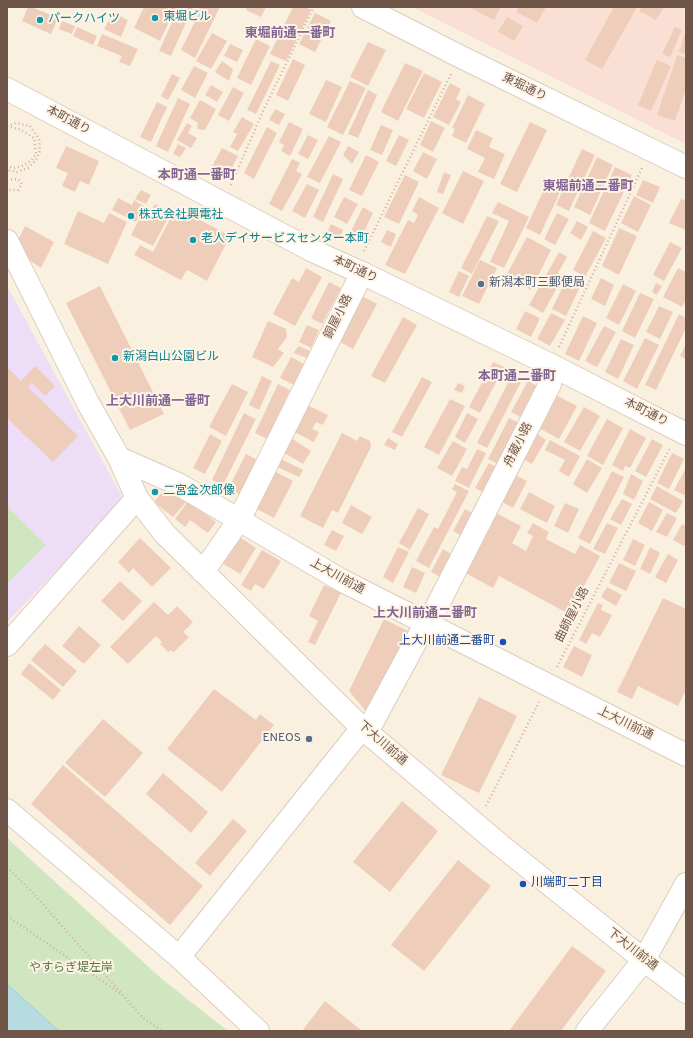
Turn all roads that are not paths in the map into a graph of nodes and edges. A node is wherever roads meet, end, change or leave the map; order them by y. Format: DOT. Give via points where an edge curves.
graph roads {
  1 [pos="363,7"];
  2 [pos="7,89"];
  3 [pos="686,167"];
  4 [pos="7,241"];
  5 [pos="362,273"];
  6 [pos="551,365"];
  7 [pos="682,432"];
  8 [pos="119,458"];
  9 [pos="137,498"];
  10 [pos="239,520"];
  11 [pos="203,572"];
  12 [pos="428,624"];
  13 [pos="7,645"];
  14 [pos="365,730"];
  15 [pos="686,754"];
  16 [pos="7,810"];
  17 [pos="686,884"];
  18 [pos="179,957"];
  19 [pos="644,960"];
  20 [pos="686,992"];
  21 [pos="258,1031"];
  22 [pos="587,1031"];
  1 -- 3 [label="street, 東堀通り"];
  2 -- 5 [label="street, 本町通り" via="311,250"];
  4 -- 8 [label="street, 下大川前通" via="88,403"];
  5 -- 6 [label="street, 本町通り"];
  5 -- 10 [label="street, 銅屋小路"];
  6 -- 7 [label="street, 本町通り"];
  6 -- 12 [label="street, 舟蔵小路" via="550,384"];
  8 -- 9 [label="street, 下大川前通"];
  8 -- 10 [label="street, 上大川前通" via="178,484"];
  9 -- 11 [label="street, 下大川前通" via="164,533"];
  9 -- 13 [label="street"];
  10 -- 11 [label="street, 銅屋小路"];
  10 -- 12 [label="street, 上大川前通" via="341,580"];
  11 -- 14 [label="street, 下大川前通"];
  12 -- 14 [label="street, 舟蔵小路"];
  12 -- 15 [label="street, 上大川前通"];
  14 -- 18 [label="street, 舟蔵小路"];
  14 -- 19 [label="street, 下大川前通"];
  16 -- 18 [label="street"];
  17 -- 19 [label="street"];
  18 -- 21 [label="street"];
  19 -- 20 [label="street, 下大川前通"];
  19 -- 22 [label="street"];
}
